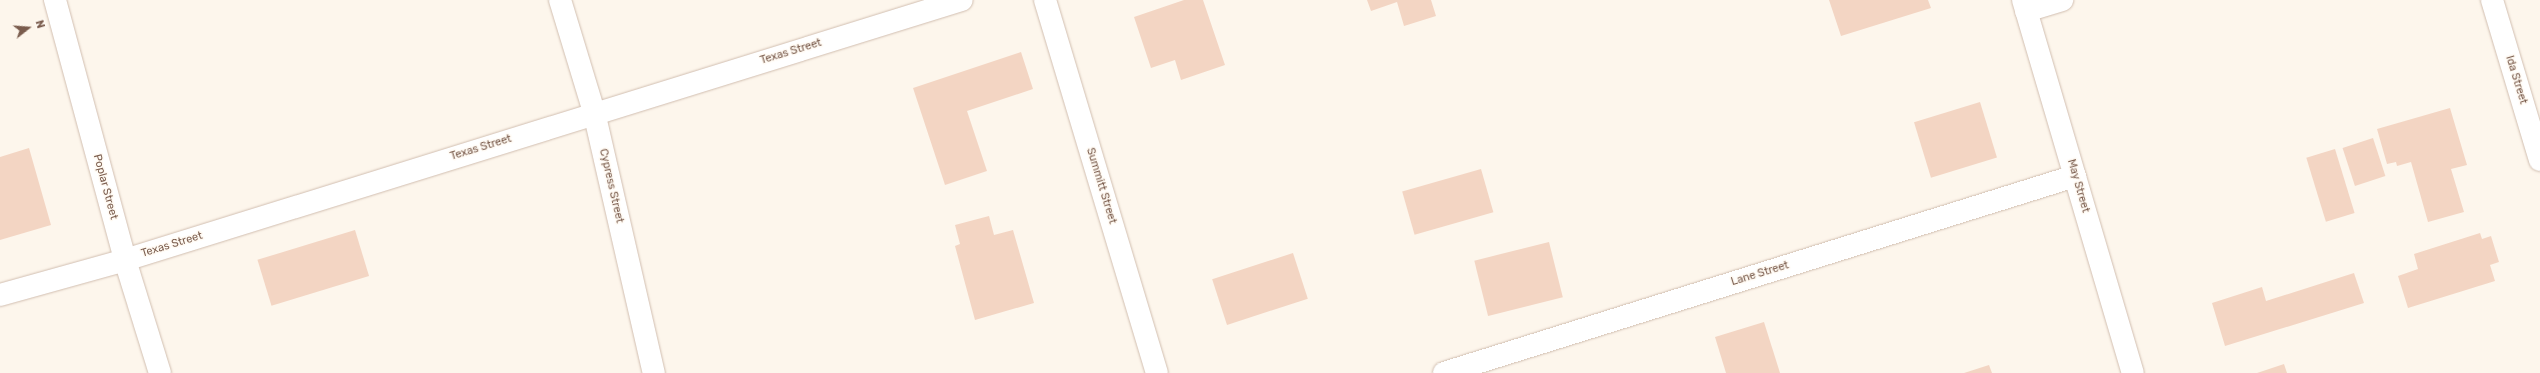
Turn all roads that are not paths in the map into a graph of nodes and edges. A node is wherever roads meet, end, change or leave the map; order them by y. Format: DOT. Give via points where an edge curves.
graph roads {
  1 [pos="55,0"];
  2 [pos="560,0"];
  3 [pos="962,0"];
  4 [pos="1045,0"];
  5 [pos="2062,0"];
  6 [pos="2492,0"];
  7 [pos="2025,5"];
  8 [pos="594,112"];
  9 [pos="2540,160"];
  10 [pos="2075,176"];
  11 [pos="125,260"];
  12 [pos="0,295"];
  13 [pos="160,373"];
  14 [pos="654,373"];
  15 [pos="1157,373"];
  16 [pos="1444,373"];
  17 [pos="2133,373"];
  1 -- 11 [label="street, Poplar Street"];
  2 -- 8 [label="street, Cypress Street"];
  3 -- 8 [label="street, Texas Street"];
  4 -- 15 [label="street, Summitt Street"];
  5 -- 7 [label="street"];
  6 -- 9 [label="street, Ida Street"];
  7 -- 10 [label="street, May Street"];
  8 -- 11 [label="street, Texas Street"];
  8 -- 14 [label="street, Cypress Street"];
  10 -- 16 [label="street, Lane Street"];
  10 -- 17 [label="street, May Street"];
  11 -- 12 [label="street, Texas Street"];
  11 -- 13 [label="street, Poplar Street"];
}
